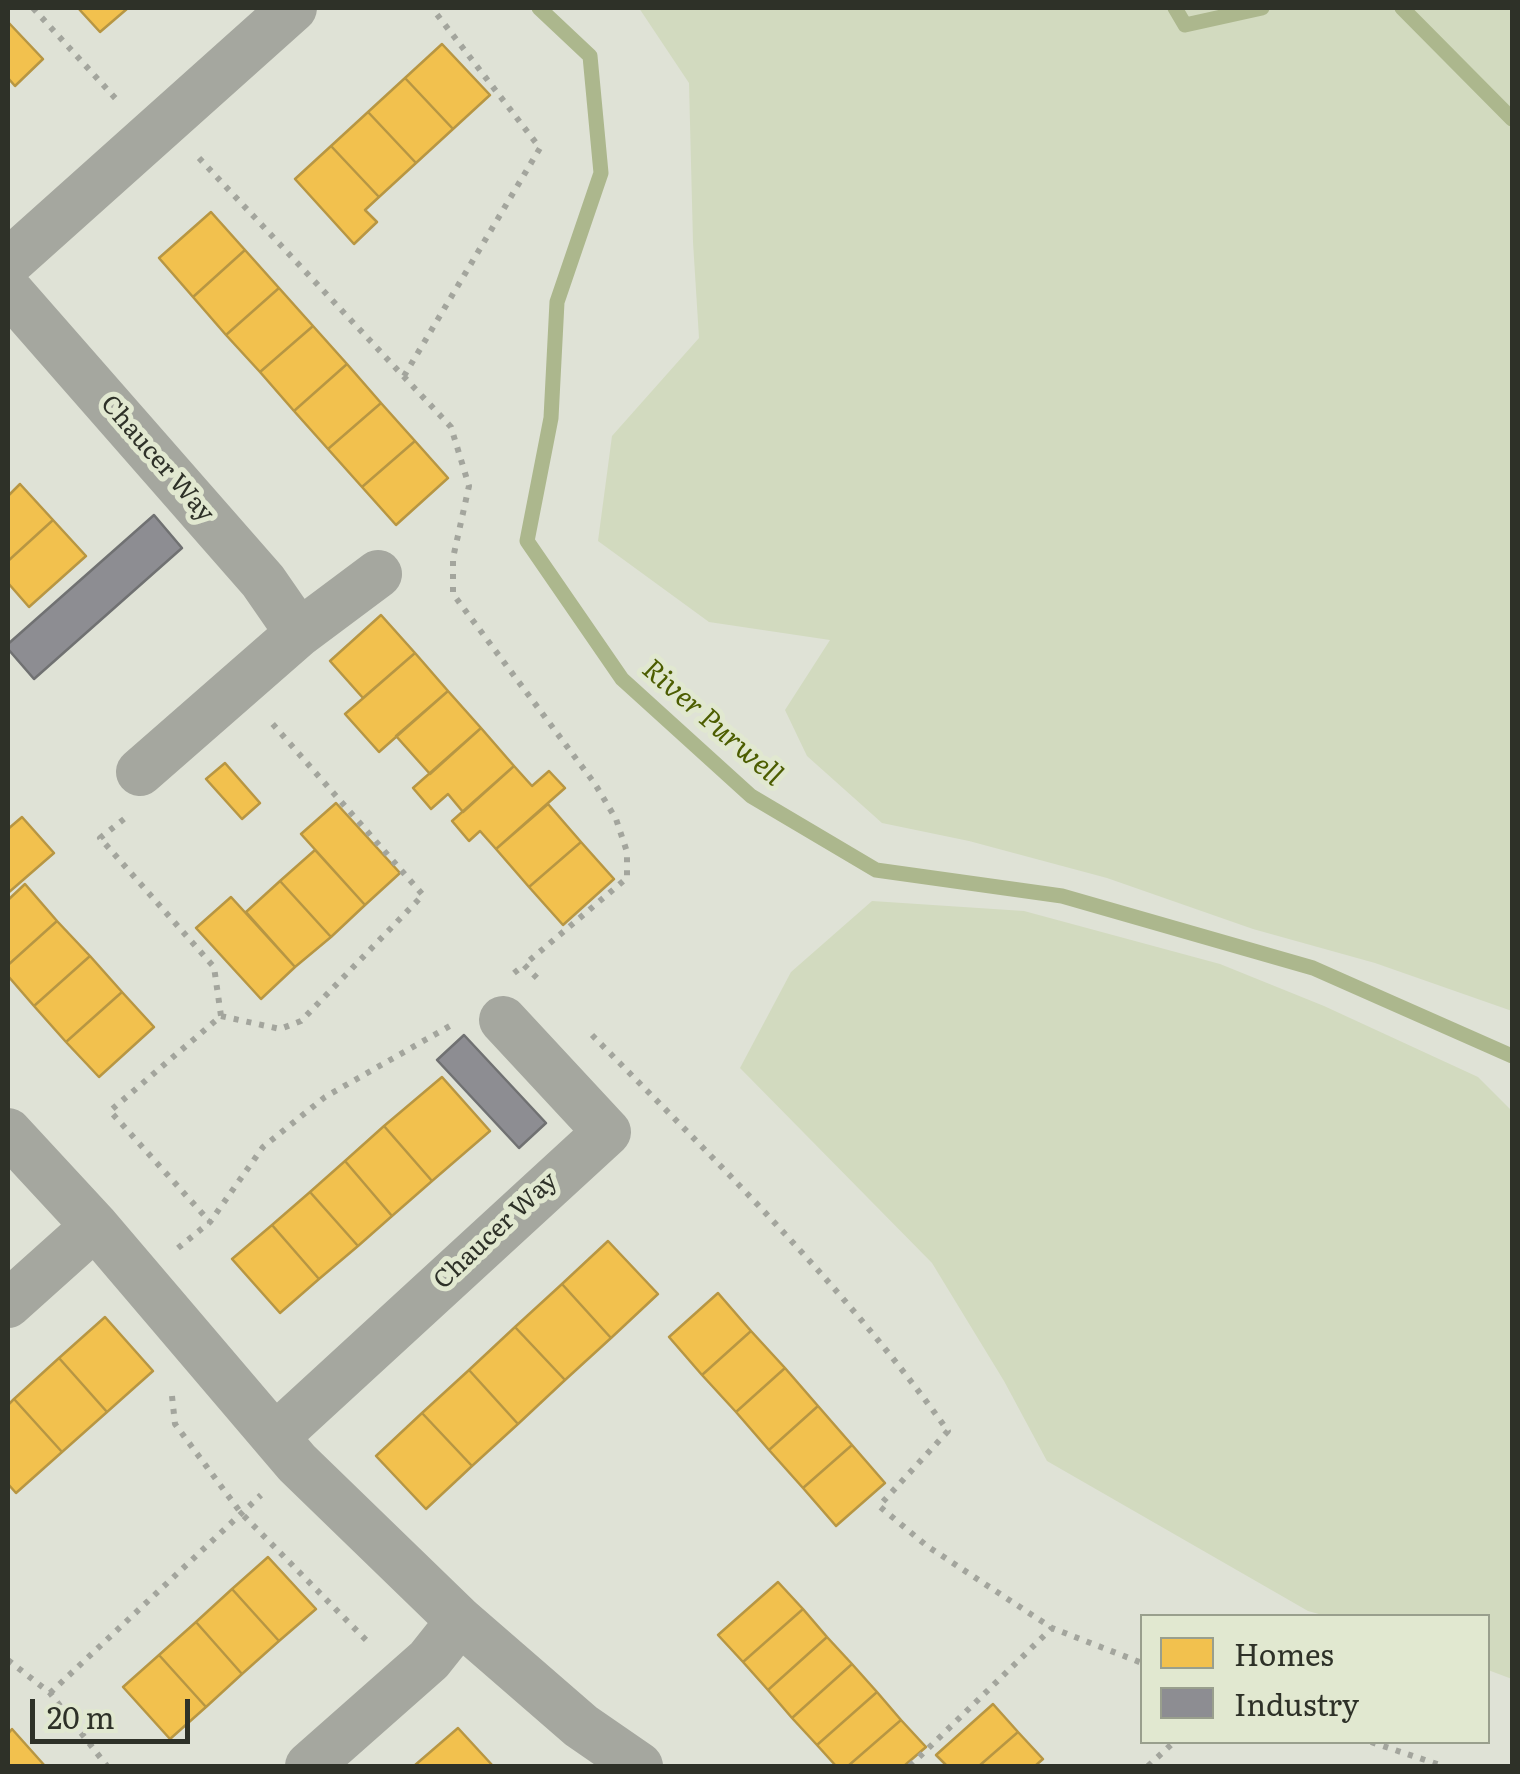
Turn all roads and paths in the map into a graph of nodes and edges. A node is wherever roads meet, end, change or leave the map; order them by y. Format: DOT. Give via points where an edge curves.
graph roads {
  1 [pos="33,8"];
  2 [pos="293,8"];
  3 [pos="432,8"];
  4 [pos="161,127"];
  5 [pos="8,263"];
  6 [pos="8,290"];
  7 [pos="404,376"];
  8 [pos="378,574"];
  9 [pos="299,633"];
  10 [pos="238,686"];
  11 [pos="140,772"];
  12 [pos="524,965"];
  13 [pos="551,992"];
  14 [pos="491,1006"];
  15 [pos="221,1016"];
  16 [pos="592,1034"];
  17 [pos="8,1132"];
  18 [pos="210,1222"];
  19 [pos="95,1226"];
  20 [pos="141,1279"];
  21 [pos="8,1304"];
  22 [pos="286,1450"];
  23 [pos="241,1512"];
  24 [pos="460,1621"];
  25 [pos="1052,1628"];
  26 [pos="8,1660"];
  27 [pos="1140,1662"];
  28 [pos="406,1681"];
  29 [pos="50,1693"];
  30 [pos="1172,1744"];
  31 [pos="1376,1744"];
  32 [pos="108,1766"];
  33 [pos="308,1766"];
  34 [pos="638,1766"];
  35 [pos="910,1766"];
  36 [pos="1148,1766"];
  37 [pos="1443,1766"];
  1 -- 4 [label="path" via="117,100"];
  2 -- 4 [label="street"];
  3 -- 7 [label="path" via="540,148"];
  4 -- 5 [label="street"];
  4 -- 7 [label="path" via="212,169"];
  6 -- 9 [label="street, Chaucer Way" via="263,581"];
  7 -- 12 [label="path" via="451,427 469,486 452,594 595,784 626,852 627,878"];
  8 -- 9 [label="street"];
  9 -- 10 [label="street"];
  10 -- 11 [label="street"];
  10 -- 15 [label="path" via="423,895 301,1021 280,1029"];
  11 -- 15 [label="path" via="154,795 100,838 214,967"];
  12 -- 13 [label="path"];
  12 -- 14 [label="path"];
  14 -- 18 [label="path" via="324,1096 264,1147"];
  14 -- 22 [label="street, Chaucer Way" via="606,1132"];
  15 -- 18 [label="path" via="110,1111"];
  16 -- 25 [label="path" via="898,1360 948,1431 880,1506"];
  17 -- 19 [label="street"];
  18 -- 20 [label="path"];
  19 -- 20 [label="street"];
  19 -- 21 [label="street"];
  20 -- 22 [label="street"];
  22 -- 23 [label="path"];
  22 -- 24 [label="street"];
  23 -- 28 [label="path"];
  23 -- 29 [label="path"];
  24 -- 28 [label="street"];
  24 -- 34 [label="street"];
  25 -- 27 [label="path"];
  25 -- 35 [label="path"];
  26 -- 29 [label="path"];
  28 -- 33 [label="street"];
  29 -- 32 [label="path"];
  30 -- 36 [label="path"];
  31 -- 37 [label="path"];
}
